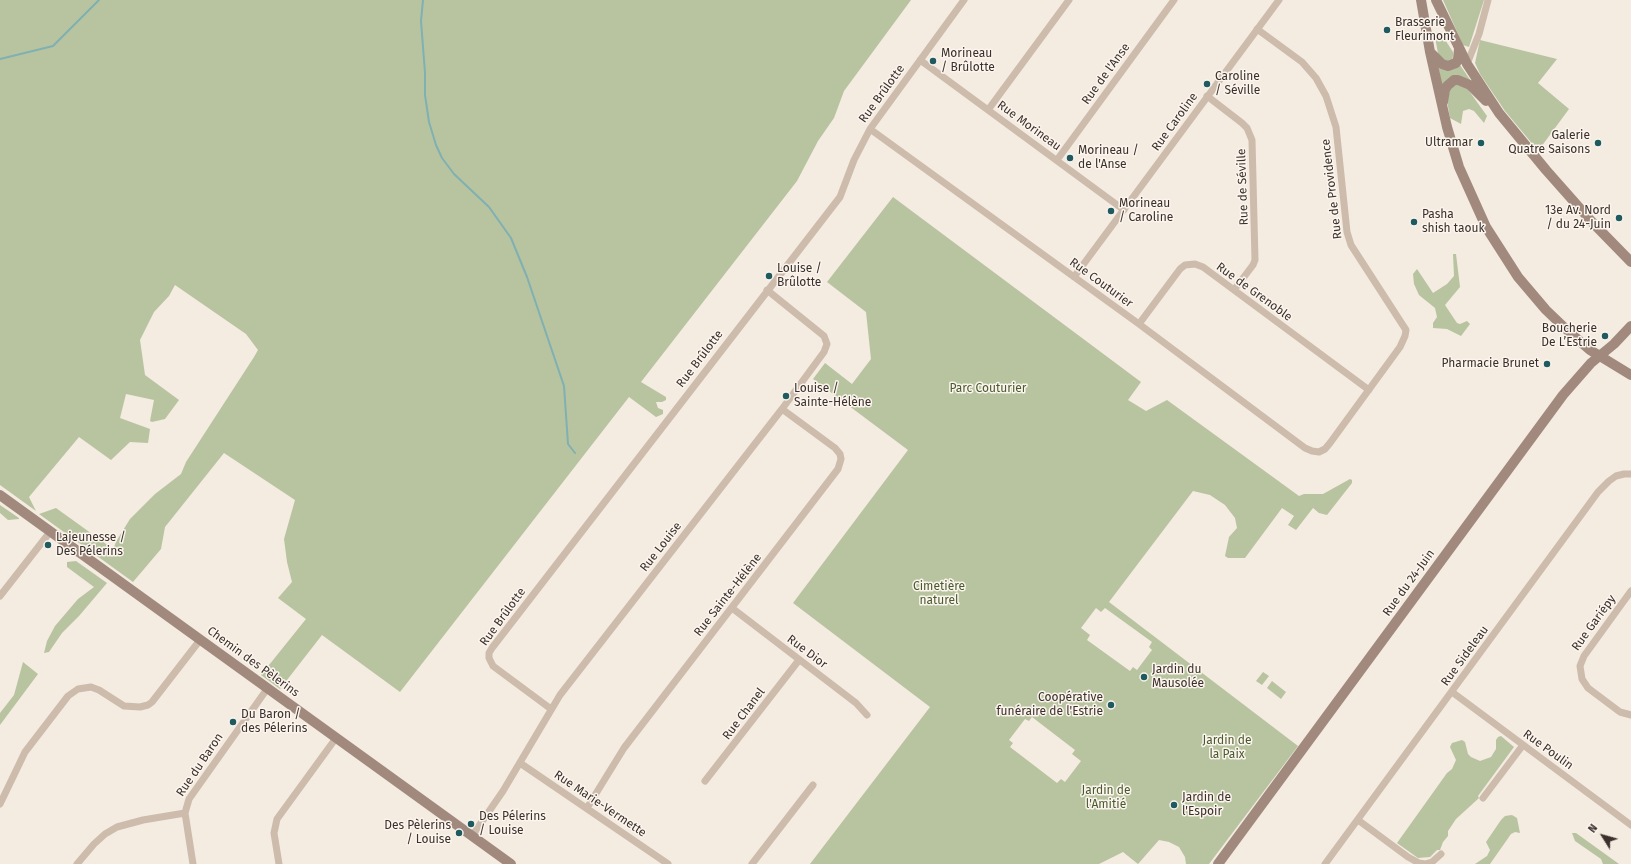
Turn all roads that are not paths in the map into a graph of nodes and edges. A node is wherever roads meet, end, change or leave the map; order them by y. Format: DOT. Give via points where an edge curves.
graph roads {
  1 [pos="964,0"];
  2 [pos="1069,0"];
  3 [pos="1174,0"];
  4 [pos="1279,0"];
  5 [pos="1420,0"];
  6 [pos="1436,0"];
  7 [pos="1488,0"];
  8 [pos="1257,29"];
  9 [pos="1459,49"];
  10 [pos="1430,52"];
  11 [pos="920,60"];
  12 [pos="1467,64"];
  13 [pos="1208,96"];
  14 [pos="988,110"];
  15 [pos="1442,110"];
  16 [pos="1499,113"];
  17 [pos="870,128"];
  18 [pos="1057,160"];
  19 [pos="1124,210"];
  20 [pos="1631,262"];
  21 [pos="1074,277"];
  22 [pos="767,290"];
  23 [pos="1234,290"];
  24 [pos="1139,324"];
  25 [pos="1631,326"];
  26 [pos="1599,356"];
  27 [pos="1631,375"];
  28 [pos="1368,390"];
  29 [pos="782,409"];
  30 [pos="1319,452"];
  31 [pos="1631,474"];
  32 [pos="0,495"];
  33 [pos="50,532"];
  34 [pos="1631,591"];
  35 [pos="0,596"];
  36 [pos="732,608"];
  37 [pos="200,640"];
  38 [pos="799,660"];
  39 [pos="267,689"];
  40 [pos="1452,692"];
  41 [pos="551,709"];
  42 [pos="867,715"];
  43 [pos="1631,715"];
  44 [pos="336,738"];
  45 [pos="1523,745"];
  46 [pos="520,763"];
  47 [pos="705,781"];
  48 [pos="813,785"];
  49 [pos="1484,798"];
  50 [pos="0,804"];
  51 [pos="587,808"];
  52 [pos="185,813"];
  53 [pos="1358,820"];
  54 [pos="1631,825"];
  55 [pos="472,836"];
  56 [pos="1441,854"];
  57 [pos="77,864"];
  58 [pos="193,864"];
  59 [pos="279,864"];
  60 [pos="511,864"];
  61 [pos="668,864"];
  62 [pos="752,864"];
  63 [pos="1218,864"];
  64 [pos="1325,864"];
  1 -- 11 [label="street, Rue Brûlotte"];
  2 -- 14 [label="street"];
  3 -- 18 [label="street, Rue de l'Anse"];
  4 -- 8 [label="street, Rue Caroline"];
  5 -- 10 [label="street"];
  6 -- 9 [label="street"];
  7 -- 12 [label="street" via="1479,34"];
  8 -- 13 [label="street, Rue Caroline"];
  8 -- 28 [label="street, Rue de Providence" via="1302,62 1316,78 1326,96 1336,127 1347,232 1351,246 1406,330 1400,347"];
  9 -- 10 [label="street" via="1456,63 1448,66 1442,64"];
  9 -- 12 [label="street"];
  10 -- 15 [label="street"];
  11 -- 14 [label="street, Rue Morineau"];
  11 -- 17 [label="street, Rue Brûlotte"];
  12 -- 16 [label="street"];
  13 -- 19 [label="street, Rue Caroline"];
  13 -- 23 [label="street, Rue de Séville" via="1242,123 1252,140 1255,260"];
  14 -- 18 [label="street, Rue Morineau"];
  15 -- 16 [label="street" via="1445,90 1450,82 1458,80 1470,85"];
  15 -- 26 [label="street" via="1459,167 1492,239 1518,277 1546,310"];
  16 -- 20 [label="street" via="1592,222"];
  17 -- 21 [label="street, Rue Couturier"];
  17 -- 22 [label="street, Rue Brûlotte" via="856,155 840,197"];
  18 -- 19 [label="street, Rue Morineau"];
  19 -- 21 [label="street, Rue Caroline"];
  21 -- 24 [label="street, Rue Couturier"];
  22 -- 29 [label="street, Rue Louise" via="824,336 827,344 821,357"];
  22 -- 41 [label="street, Rue Brûlotte" via="489,653 493,666"];
  23 -- 24 [label="street, Rue de Grenoble" via="1203,268 1195,264 1185,265"];
  23 -- 28 [label="street, Rue de Grenoble"];
  24 -- 30 [label="street, Rue Couturier" via="1305,448"];
  25 -- 26 [label="street, Rue du 24-Juin"];
  26 -- 27 [label="street"];
  26 -- 63 [label="street, Rue du 24-Juin" via="1563,395"];
  28 -- 30 [label="street, Rue de Providence" via="1330,443"];
  29 -- 36 [label="street, Rue Sainte-Hélène" via="835,448 840,454 841,464"];
  29 -- 41 [label="street, Rue Louise" via="569,682"];
  31 -- 40 [label="street, Rue Sideleau" via="1616,476 1598,492"];
  32 -- 33 [label="street, Chemin des Pèlerins"];
  33 -- 35 [label="street"];
  33 -- 37 [label="street, Chemin des Pèlerins"];
  34 -- 43 [label="street, Rue Gariépy" via="1584,656 1580,666 1582,679 1588,688 1620,712"];
  36 -- 38 [label="street, Rue Dior"];
  36 -- 51 [label="street, Rue Sainte-Hélène" via="624,748"];
  37 -- 39 [label="street, Chemin des Pèlerins"];
  37 -- 50 [label="street" via="148,705 124,706 99,690 91,688 78,689 68,696 25,752"];
  38 -- 42 [label="street, Rue Dior" via="856,703"];
  38 -- 47 [label="street, Rue Chanel"];
  39 -- 44 [label="street, Chemin des Pèlerins"];
  39 -- 52 [label="street, Rue du Baron" via="193,792"];
  40 -- 45 [label="street, Rue Poulin"];
  40 -- 53 [label="street, Rue Sideleau"];
  41 -- 46 [label="street, Rue Louise"];
  44 -- 55 [label="street, Chemin des Pèlerins"];
  44 -- 59 [label="street" via="277,819 274,833"];
  45 -- 49 [label="street"];
  45 -- 54 [label="street, Rue Poulin"];
  46 -- 51 [label="street, Rue Marie-Vermette"];
  46 -- 55 [label="street, Rue Louise"];
  48 -- 62 [label="street"];
  51 -- 61 [label="street, Rue Marie-Vermette"];
  52 -- 57 [label="street" via="118,827 105,834"];
  52 -- 58 [label="street, Rue du Baron"];
  53 -- 56 [label="street" via="1419,863 1432,862"];
  53 -- 64 [label="street, Rue Sideleau"];
  55 -- 60 [label="street, Chemin des Pèlerins"];
}
